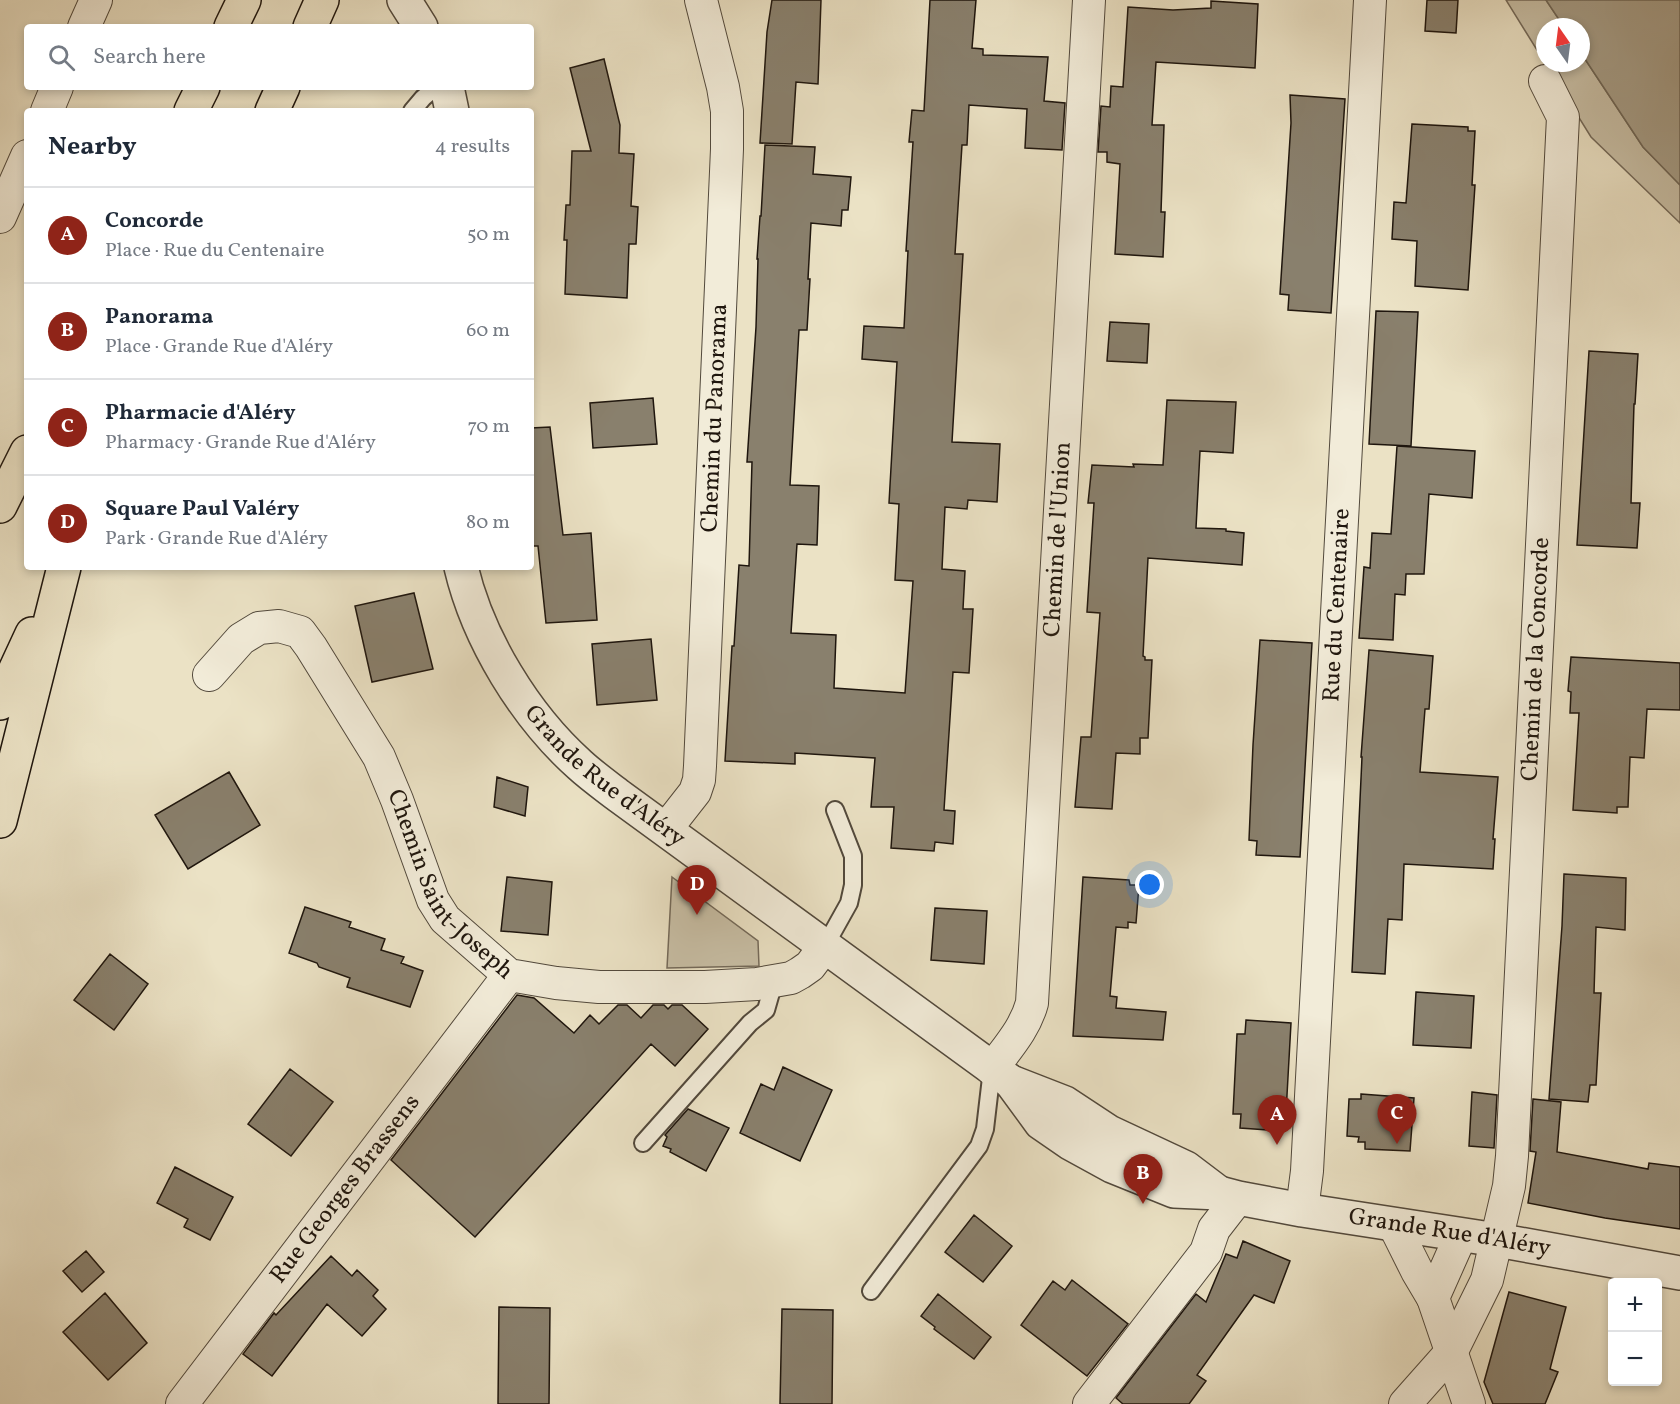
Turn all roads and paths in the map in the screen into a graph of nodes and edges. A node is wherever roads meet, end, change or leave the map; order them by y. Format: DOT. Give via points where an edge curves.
graph roads {
  1 [pos="96,0"];
  2 [pos="244,0"];
  3 [pos="701,0"];
  4 [pos="1089,0"];
  5 [pos="1370,0"];
  6 [pos="85,24"];
  7 [pos="232,24"];
  8 [pos="1545,81"];
  9 [pos="56,90"];
  10 [pos="202,90"];
  11 [pos="282,90"];
  12 [pos="432,90"];
  13 [pos="448,90"];
  14 [pos="48,108"];
  15 [pos="192,108"];
  16 [pos="273,108"];
  17 [pos="415,108"];
  18 [pos="451,108"];
  19 [pos="24,163"];
  20 [pos="0,217"];
  21 [pos="24,458"];
  22 [pos="0,506"];
  23 [pos="62,570"];
  24 [pos="62,570"];
  25 [pos="462,570"];
  26 [pos="208,675"];
  27 [pos="0,703"];
  28 [pos="835,810"];
  29 [pos="0,821"];
  30 [pos="666,830"];
  31 [pos="825,945"];
  32 [pos="509,975"];
  33 [pos="774,982"];
  34 [pos="1001,1076"];
  35 [pos="643,1143"];
  36 [pos="1229,1195"];
  37 [pos="1302,1210"];
  38 [pos="1394,1225"];
  39 [pos="1461,1235"];
  40 [pos="1497,1240"];
  41 [pos="1680,1273"];
  42 [pos="871,1291"];
  43 [pos="1433,1298"];
  44 [pos="1452,1351"];
  45 [pos="182,1404"];
  46 [pos="1089,1404"];
  47 [pos="1405,1404"];
  48 [pos="1469,1404"];
  1 -- 6 [label="street"];
  2 -- 7 [label="highway"];
  3 -- 30 [label="street, Chemin du Panorama" via="724,95 727,161 699,773 695,792"];
  4 -- 34 [label="street, Chemin de l'Union" via="1032,1004"];
  5 -- 37 [label="street, Rue du Centenaire"];
  8 -- 40 [label="street, Chemin de la Concorde" via="1563,117 1512,1156"];
  9 -- 14 [label="street"];
  10 -- 15 [label="highway"];
  11 -- 16 [label="highway"];
  12 -- 17 [label="lane"];
  13 -- 18 [label="street"];
  19 -- 20 [label="street"];
  21 -- 22 [label="highway"];
  23 -- 27 [label="highway"];
  24 -- 29 [label="highway"];
  25 -- 30 [label="street, Grande Rue d'Aléry" via="497,658 548,732 598,780"];
  26 -- 32 [label="street, Chemin Saint-Joseph" via="242,639 259,628 279,626 300,632 379,757 434,900 445,919"];
  28 -- 31 [label="lane" via="853,856 853,885 849,903"];
  30 -- 31 [label="street, Grande Rue d'Aléry"];
  31 -- 33 [label="street, Chemin Saint-Joseph" via="810,966 791,978"];
  31 -- 34 [label="street, Grande Rue d'Aléry"];
  32 -- 33 [label="street, Chemin Saint-Joseph" via="599,987 705,987"];
  32 -- 45 [label="street, Rue Georges Brassens"];
  33 -- 35 [label="lane" via="766,1010"];
  34 -- 36 [label="street, Grande Rue d'Aléry" via="1065,1103 1109,1132 1186,1168"];
  34 -- 42 [label="lane" via="979,1146"];
  36 -- 37 [label="street, Grande Rue d'Aléry"];
  36 -- 46 [label="street" via="1206,1252"];
  37 -- 38 [label="street, Grande Rue d'Aléry"];
  38 -- 39 [label="street, Grande Rue d'Aléry"];
  38 -- 43 [label="street"];
  39 -- 40 [label="street, Grande Rue d'Aléry"];
  39 -- 43 [label="street"];
  40 -- 41 [label="street, Grande Rue d'Aléry"];
  40 -- 44 [label="street, Chemin de la Concorde" via="1486,1280"];
  43 -- 44 [label="street"];
  44 -- 47 [label="street, Chemin de la Concorde"];
  44 -- 48 [label="street"];
}
